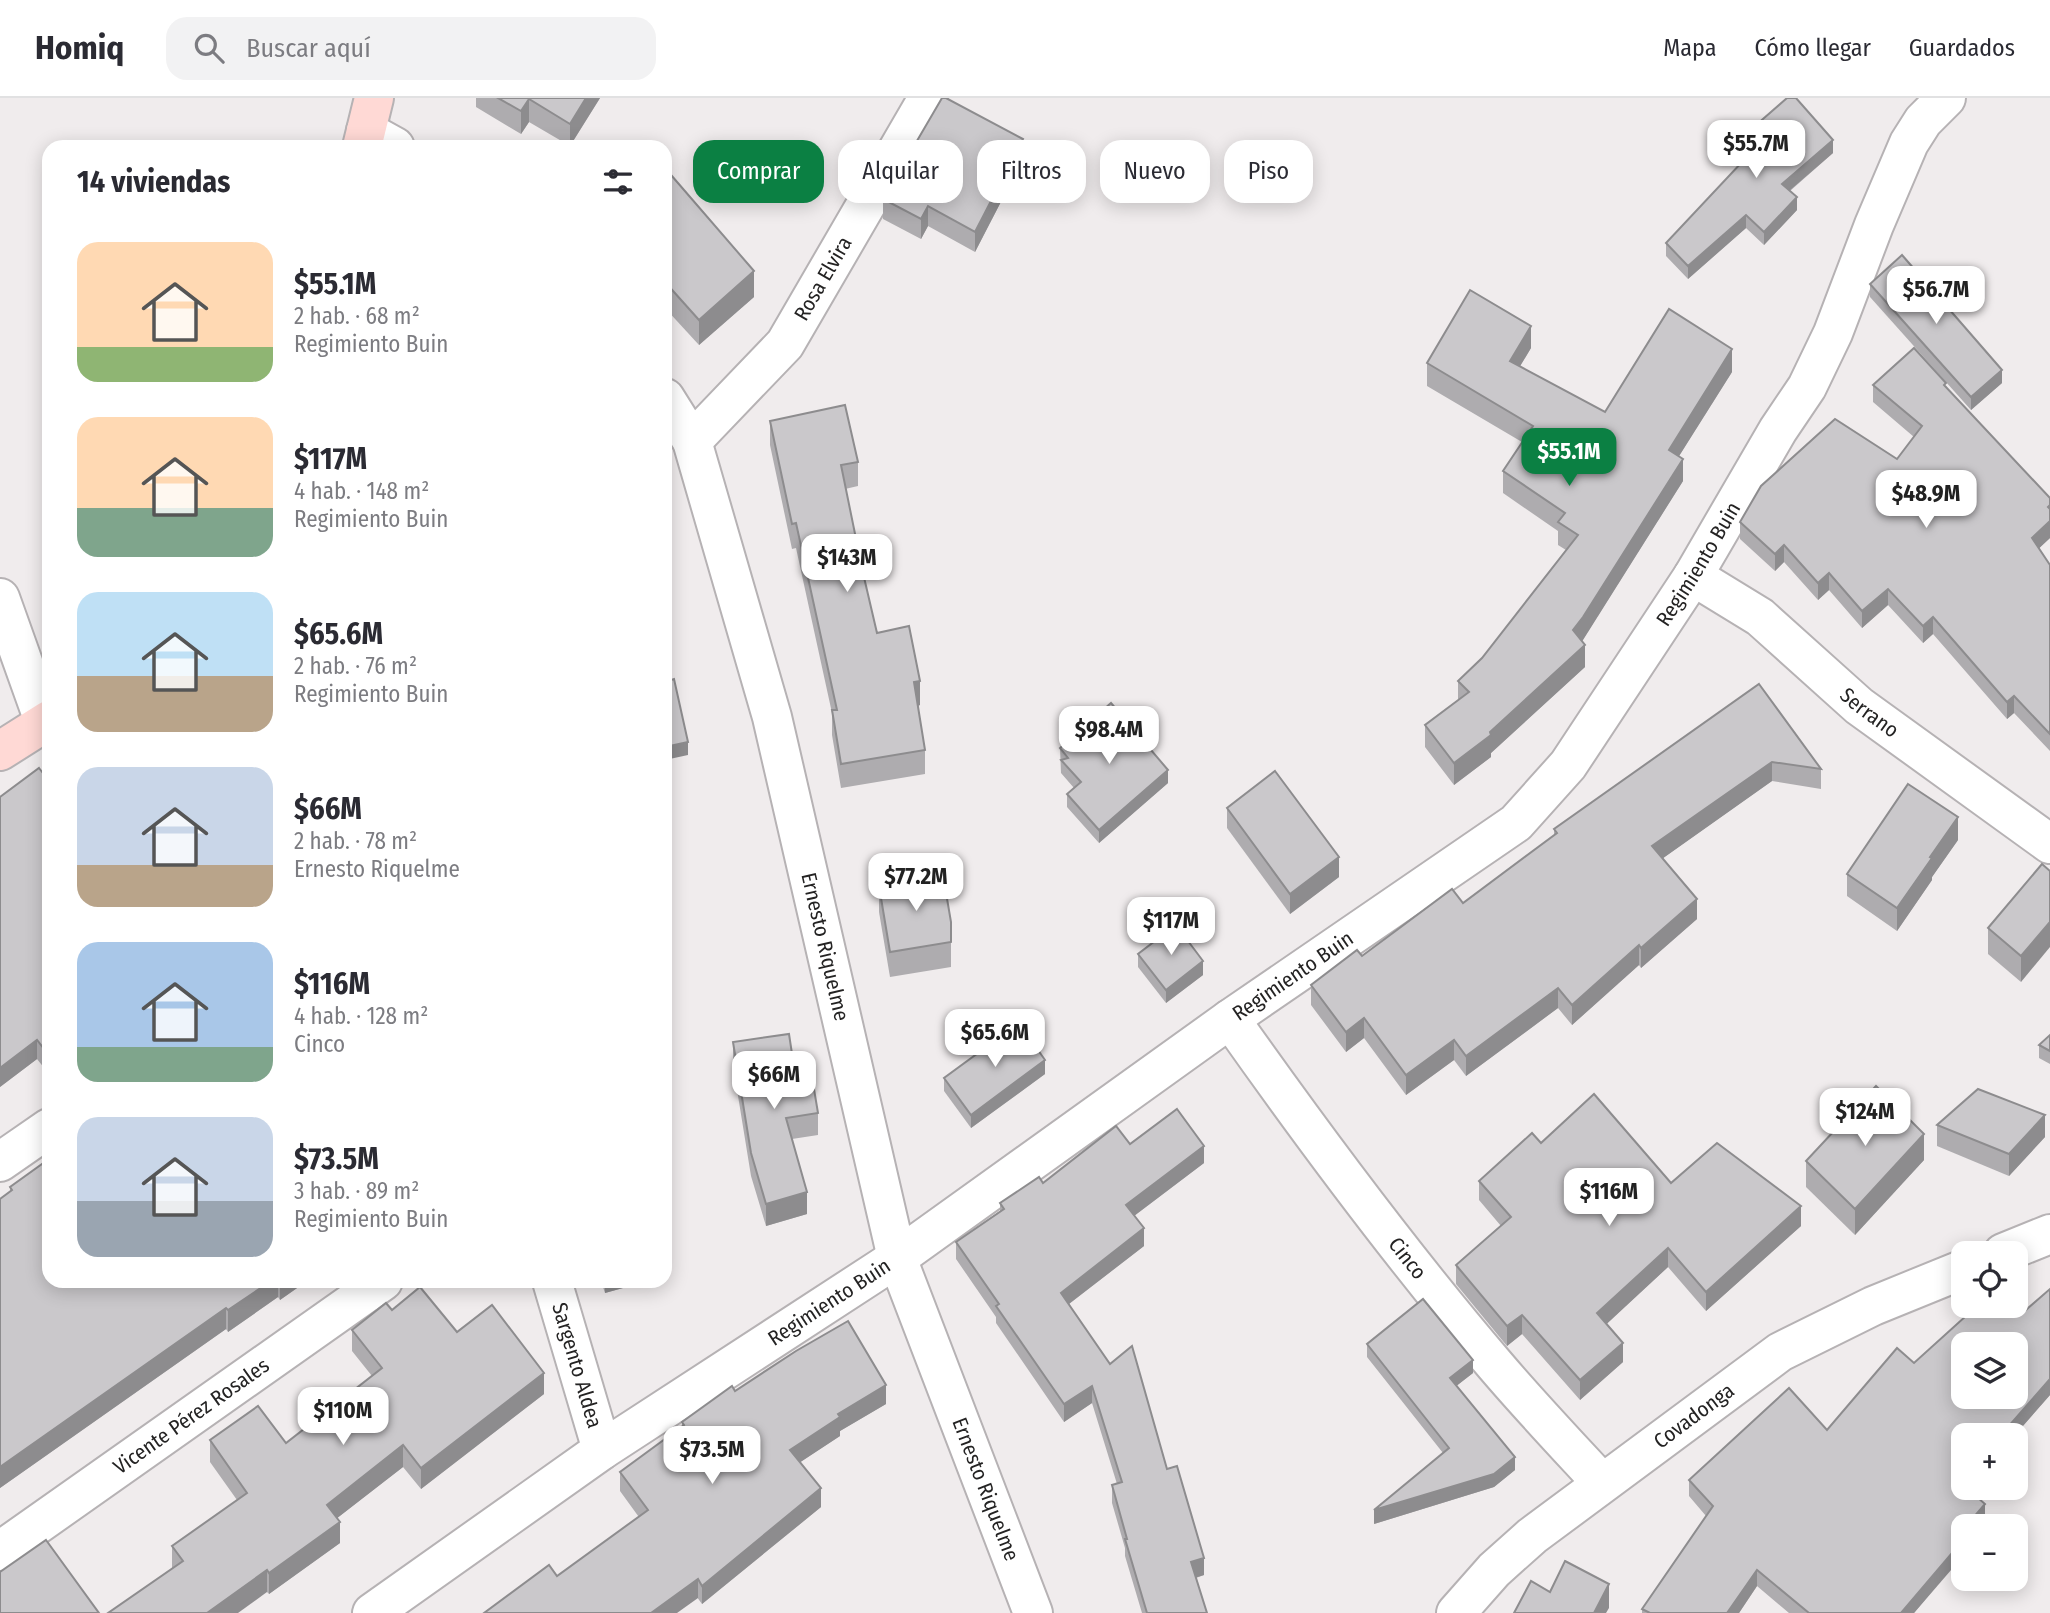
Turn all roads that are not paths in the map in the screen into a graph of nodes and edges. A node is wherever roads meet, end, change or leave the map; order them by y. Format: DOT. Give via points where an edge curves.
graph roads {
  1 [pos="928,98"];
  2 [pos="1946,98"];
  3 [pos="672,409"];
  4 [pos="692,441"];
  5 [pos="1693,576"];
  6 [pos="0,598"];
  7 [pos="42,709"];
  8 [pos="42,725"];
  9 [pos="0,751"];
  10 [pos="2050,844"];
  11 [pos="1230,1019"];
  12 [pos="42,1133"];
  13 [pos="0,1162"];
  14 [pos="2050,1234"];
  15 [pos="2028,1243"];
  16 [pos="897,1258"];
  17 [pos="1951,1274"];
  18 [pos="373,1288"];
  19 [pos="554,1288"];
  20 [pos="601,1450"];
  21 [pos="1602,1483"];
  22 [pos="0,1551"];
  23 [pos="372,1613"];
  24 [pos="1033,1613"];
  25 [pos="1456,1613"];
  1 -- 4 [label="street, Rosa Elvira" via="785,344"];
  2 -- 5 [label="street, Regimiento Buin" via="1909,143 1833,334 1807,387"];
  3 -- 4 [label="street, Ernesto Riquelme"];
  4 -- 16 [label="street, Ernesto Riquelme" via="772,718"];
  5 -- 10 [label="street, Serrano" via="1760,617 1858,706"];
  5 -- 11 [label="street, Regimiento Buin" via="1568,765 1517,823"];
  6 -- 7 [label="street"];
  8 -- 9 [label="main road"];
  11 -- 16 [label="street, Regimiento Buin"];
  11 -- 21 [label="street, Cinco" via="1403,1253 1495,1365"];
  12 -- 13 [label="street"];
  14 -- 15 [label="street"];
  16 -- 20 [label="street, Regimiento Buin"];
  16 -- 24 [label="street, Ernesto Riquelme"];
  17 -- 21 [label="street, Covadonga" via="1780,1352"];
  18 -- 22 [label="street, Vicente Pérez Rosales"];
  19 -- 20 [label="street, Sargento Aldea"];
  20 -- 23 [label="street, Regimiento Buin"];
  21 -- 25 [label="street, Covadonga" via="1523,1544"];
}
